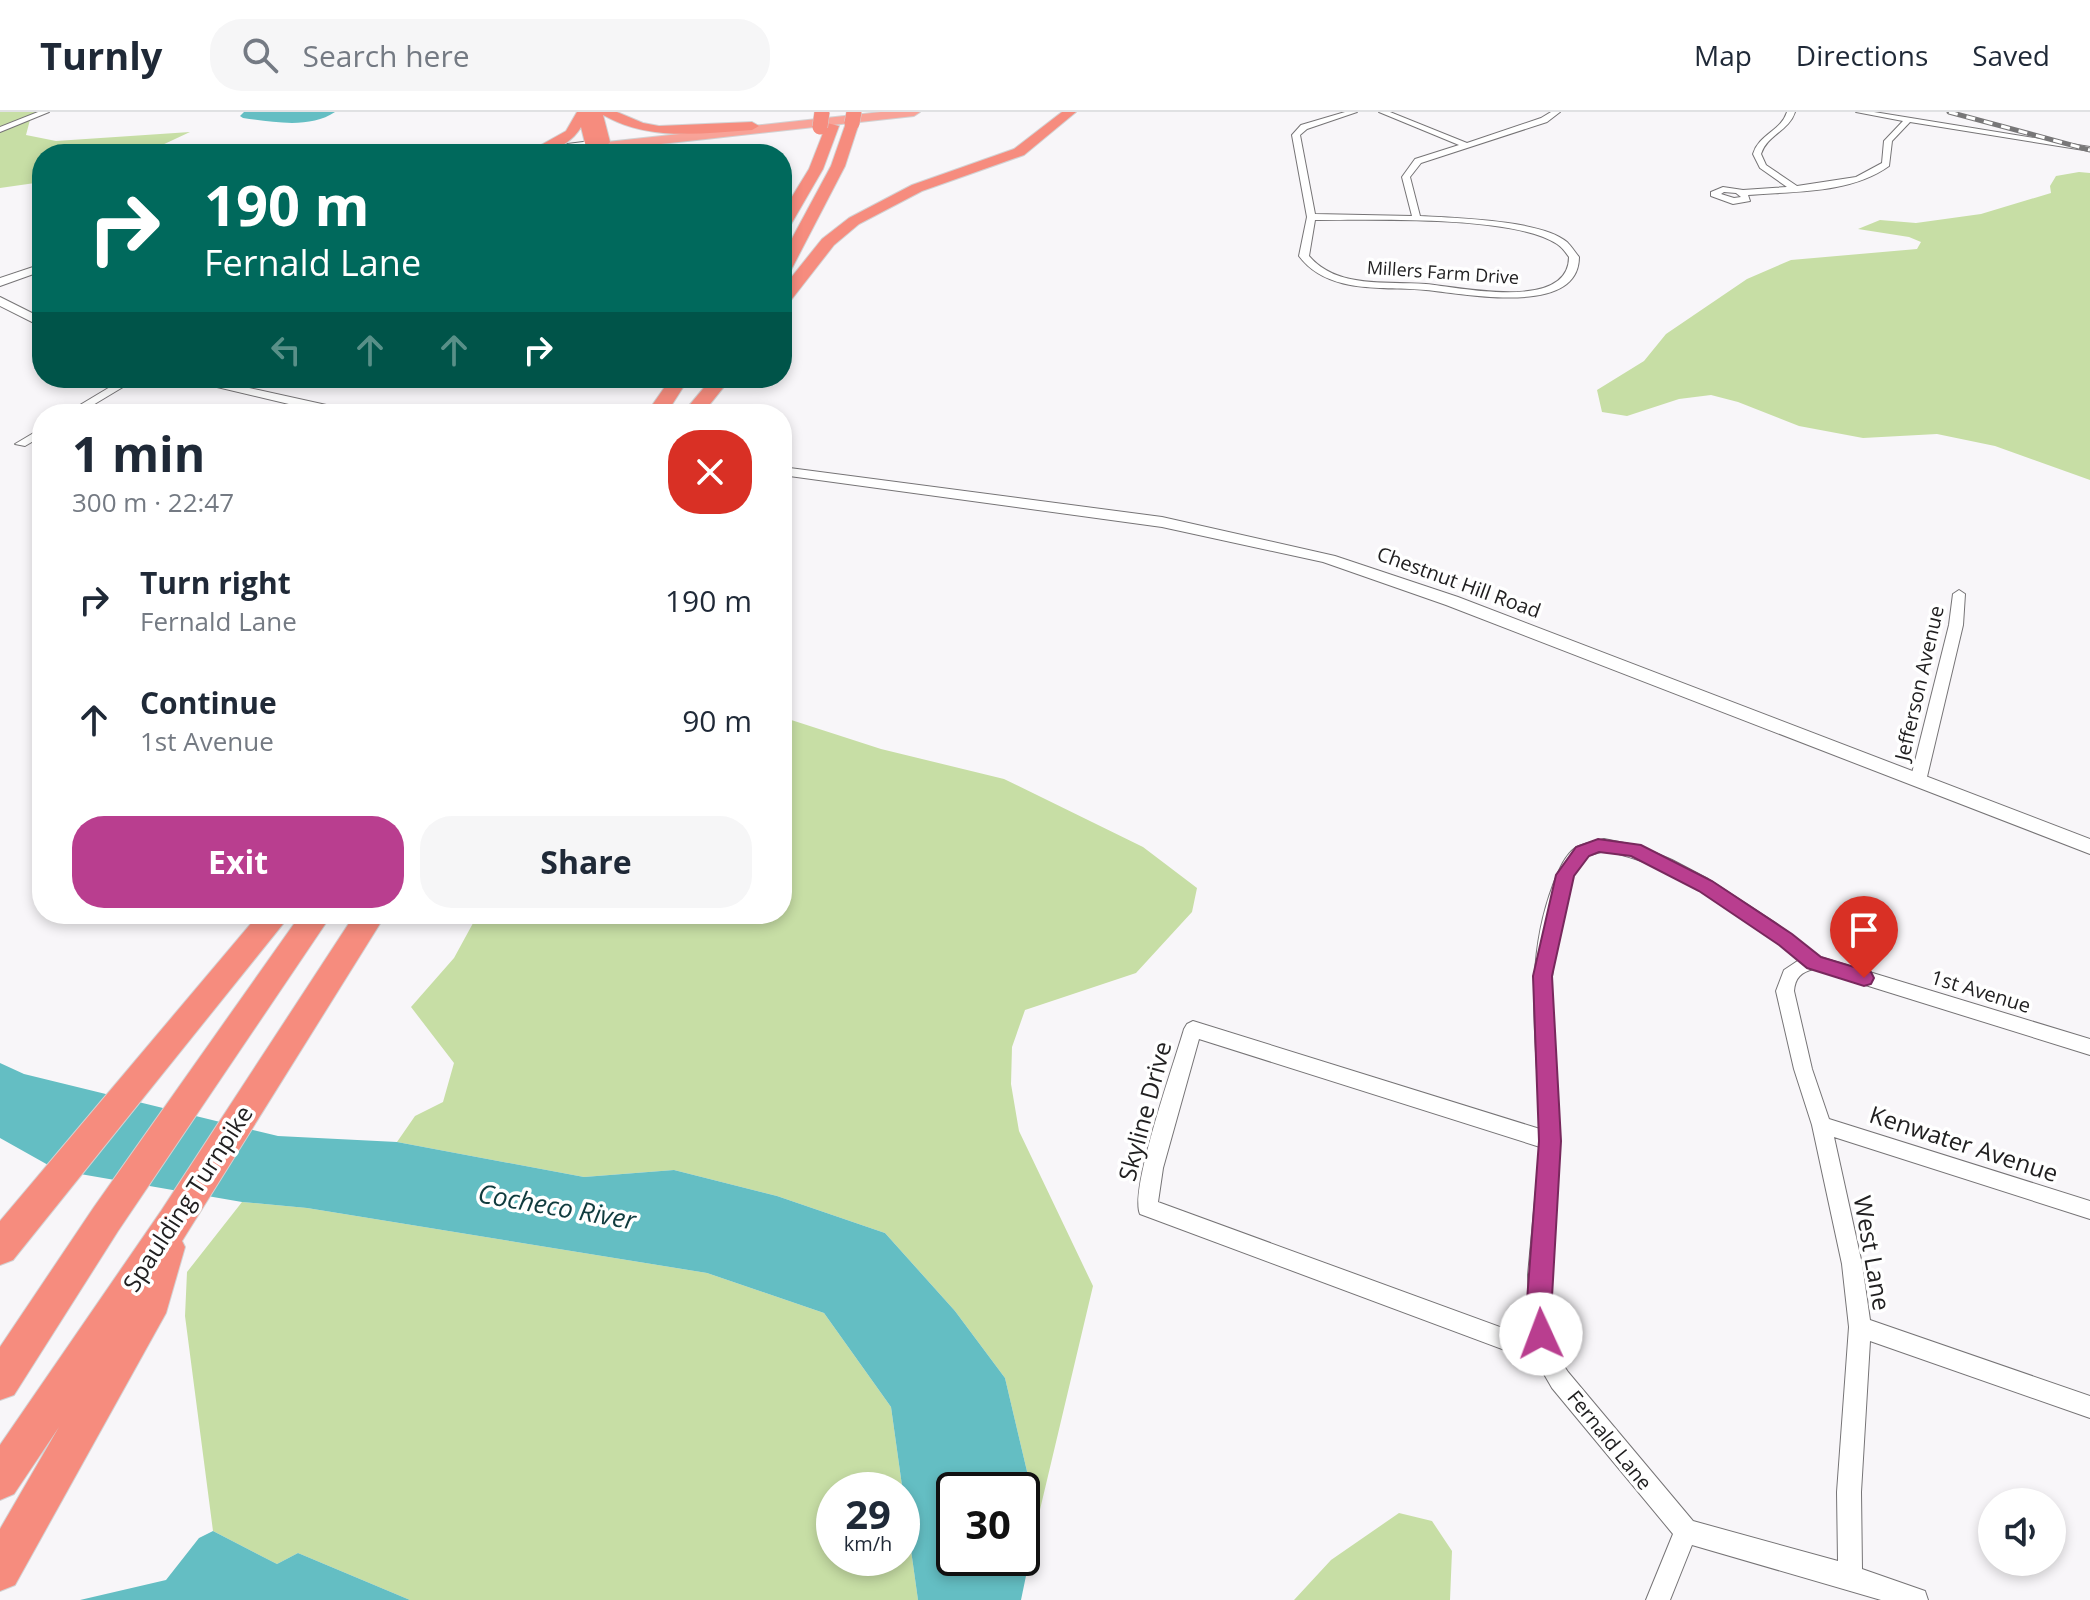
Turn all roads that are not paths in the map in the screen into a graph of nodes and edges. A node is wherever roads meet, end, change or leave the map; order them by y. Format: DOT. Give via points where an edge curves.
graph roads {
  1 [pos="45,112"];
  2 [pos="584,112"];
  3 [pos="596,112"];
  4 [pos="607,112"];
  5 [pos="879,112"];
  6 [pos="914,112"];
  7 [pos="1049,112"];
  8 [pos="1070,112"];
  9 [pos="1353,112"];
  10 [pos="1383,112"];
  11 [pos="1556,112"];
  12 [pos="1791,112"];
  13 [pos="1860,112"];
  14 [pos="826,118"];
  15 [pos="853,118"];
  16 [pos="1908,120"];
  17 [pos="752,126"];
  18 [pos="0,130"];
  19 [pos="1040,138"];
  20 [pos="554,144"];
  21 [pos="597,144"];
  22 [pos="1466,145"];
  23 [pos="2090,149"];
  24 [pos="1793,187"];
  25 [pos="1743,193"];
  26 [pos="792,209"];
  27 [pos="1311,217"];
  28 [pos="1417,220"];
  29 [pos="792,253"];
  30 [pos="32,271"];
  31 [pos="32,277"];
  32 [pos="0,282"];
  33 [pos="792,287"];
  34 [pos="0,288"];
  35 [pos="0,301"];
  36 [pos="32,318"];
  37 [pos="116,388"];
  38 [pos="231,388"];
  39 [pos="714,388"];
  40 [pos="88,404"];
  41 [pos="304,404"];
  42 [pos="700,404"];
  43 [pos="32,437"];
  44 [pos="21,444"];
  45 [pos="792,472"];
  46 [pos="1959,594"];
  47 [pos="1918,781"];
  48 [pos="2090,847"];
  49 [pos="268,924"];
  50 [pos="310,924"];
  51 [pos="364,924"];
  52 [pos="1814,962"];
  53 [pos="2090,1047"];
  54 [pos="1822,1125"];
  55 [pos="1550,1141"];
  56 [pos="2090,1210"];
  57 [pos="174,1223"];
  58 [pos="0,1248"];
  59 [pos="1860,1327"];
  60 [pos="1544,1354"];
  61 [pos="0,1381"];
  62 [pos="2090,1407"];
  63 [pos="0,1480"];
  64 [pos="1686,1531"];
  65 [pos="0,1570"];
  66 [pos="1850,1577"];
  67 [pos="1658,1600"];
  68 [pos="1916,1600"];
  1 -- 18 [label="street"];
  2 -- 20 [label="highway" via="571,134"];
  2 -- 21 [label="highway"];
  3 -- 21 [label="highway"];
  4 -- 17 [label="highway" via="657,129"];
  5 -- 17 [label="highway"];
  6 -- 21 [label="highway"];
  7 -- 19 [label="highway"];
  8 -- 19 [label="highway"];
  9 -- 27 [label="street, Millers Farm Drive" via="1304,127 1296,135"];
  10 -- 22 [label="street"];
  11 -- 22 [label="street" via="1535,124"];
  12 -- 24 [label="street" via="1787,123 1762,140 1757,154 1763,166"];
  13 -- 16 [label="street"];
  14 -- 26 [label="highway" via="816,169"];
  15 -- 29 [label="highway" via="838,166"];
  16 -- 23 [label="street"];
  16 -- 24 [label="street" via="1888,141 1887,160 1879,170 1854,180"];
  17 -- 21 [label="highway"];
  19 -- 33 [label="highway" via="1011,155 867,212 828,242"];
  22 -- 28 [label="street" via="1418,161 1409,170 1407,187"];
  24 -- 25 [label="street"];
  27 -- 28 [label="street, Millers Farm Drive"];
  27 -- 28 [label="street, Millers Farm Drive" via="1303,249 1307,261 1357,283 1496,295 1537,293 1564,280 1574,265 1565,243 1529,229"];
  30 -- 32 [label="street"];
  31 -- 34 [label="street"];
  35 -- 36 [label="street"];
  37 -- 40 [label="street"];
  38 -- 41 [label="street"];
  39 -- 42 [label="highway"];
  43 -- 44 [label="street"];
  45 -- 47 [label="street, Chestnut Hill Road" via="1162,522 1329,559 1452,601"];
  46 -- 47 [label="street, Jefferson Avenue"];
  47 -- 48 [label="street, Chestnut Hill Road"];
  49 -- 58 [label="highway"];
  50 -- 61 [label="highway"];
  51 -- 57 [label="highway, Spaulding Turnpike"];
  52 -- 53 [label="street, 1st Avenue"];
  52 -- 54 [label="street, West Lane" via="1791,971 1785,991"];
  52 -- 55 [label="street, Fernald Lane" via="1664,863 1617,845 1582,851 1566,875 1543,976"];
  54 -- 56 [label="street, Kenwater Avenue"];
  54 -- 59 [label="street, West Lane"];
  55 -- 60 [label="street, Fernald Lane" via="1538,1314"];
  55 -- 60 [label="street, Skyline Drive" via="1193,1029 1147,1207"];
  57 -- 63 [label="highway, Spaulding Turnpike"];
  57 -- 65 [label="highway" via="153,1300"];
  59 -- 62 [label="street"];
  59 -- 66 [label="street, West Lane" via="1849,1492"];
  60 -- 64 [label="street, Fernald Lane"];
  64 -- 66 [label="street"];
  64 -- 67 [label="street"];
  66 -- 68 [label="street"];
}
